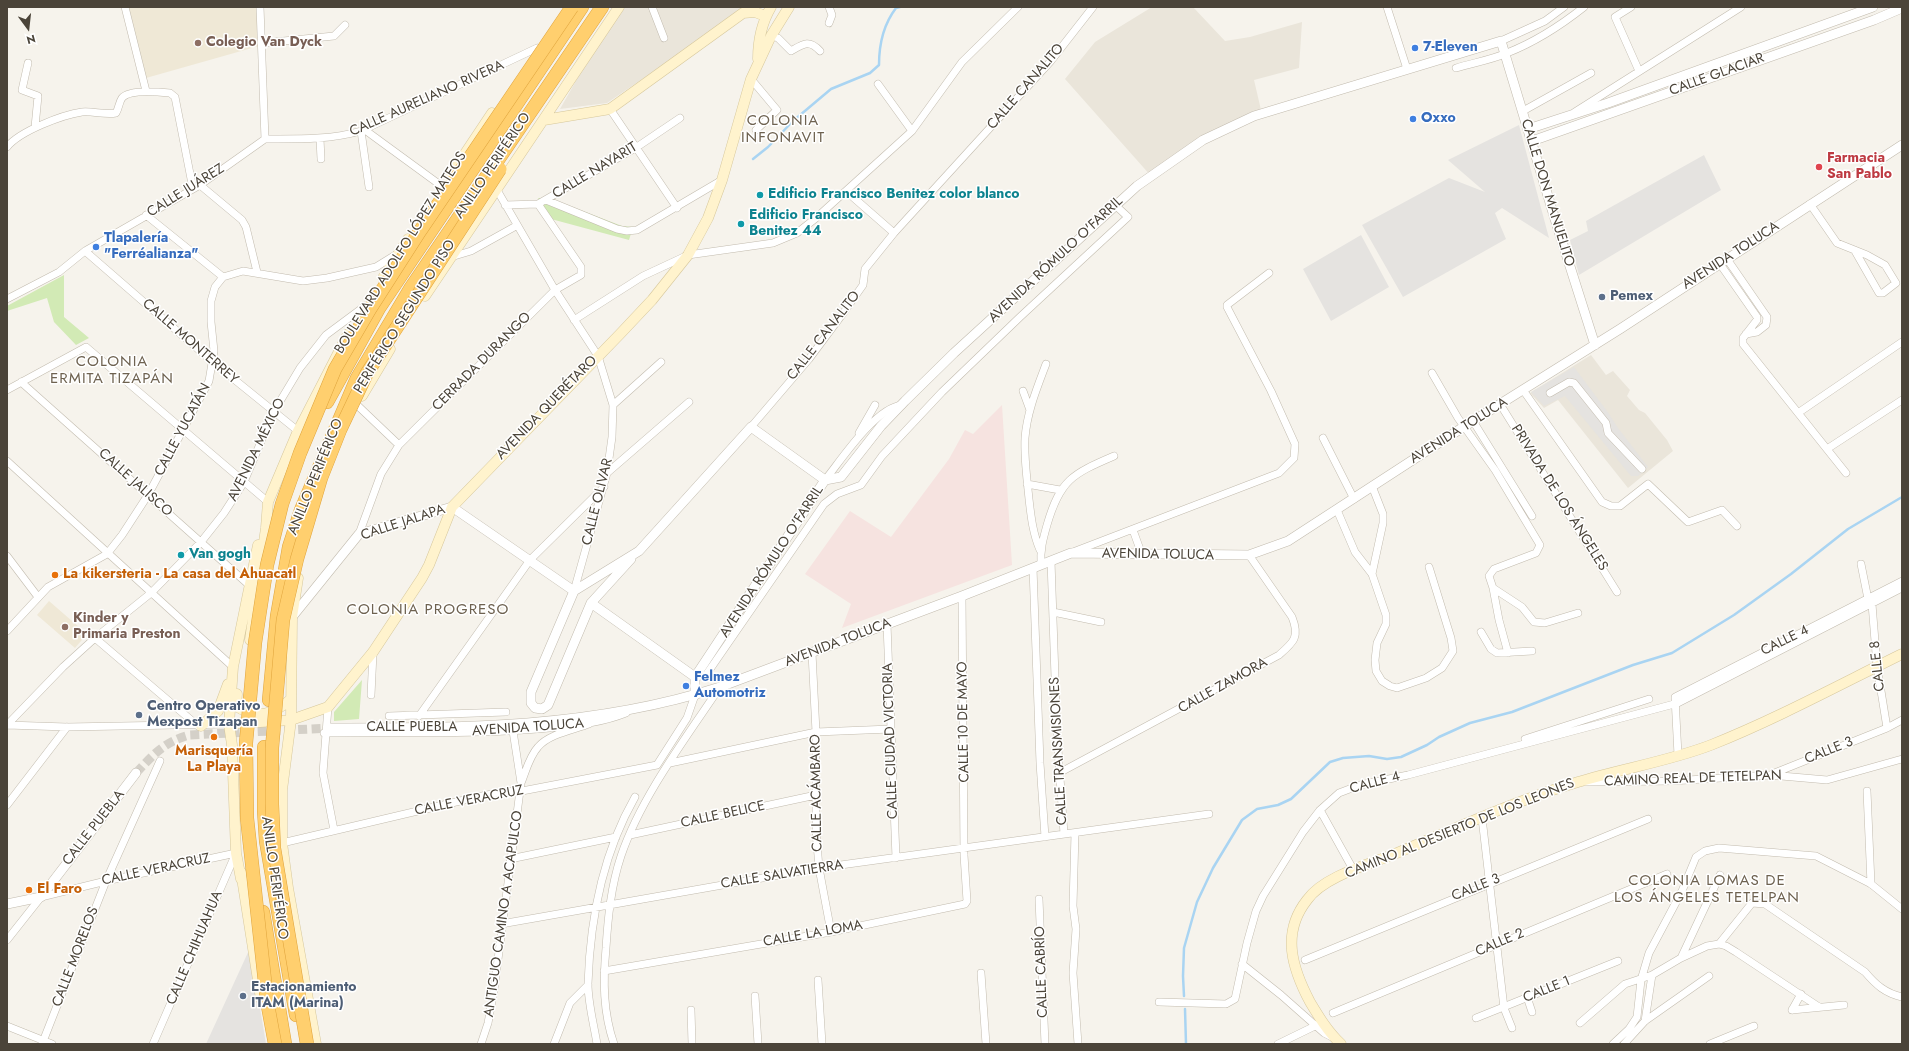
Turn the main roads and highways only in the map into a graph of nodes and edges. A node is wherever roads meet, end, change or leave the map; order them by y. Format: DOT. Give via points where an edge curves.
graph roads {
  1 [pos="564,7"];
  2 [pos="572,7"];
  3 [pos="582,7"];
  4 [pos="602,7"];
  5 [pos="611,7"];
  6 [pos="619,7"];
  7 [pos="771,7"];
  8 [pos="789,7"];
  9 [pos="765,16"];
  10 [pos="758,64"];
  11 [pos="544,120"];
  12 [pos="470,198"];
  13 [pos="469,231"];
  14 [pos="268,502"];
  15 [pos="236,650"];
  16 [pos="1902,654"];
  17 [pos="233,667"];
  18 [pos="291,699"];
  19 [pos="249,704"];
  20 [pos="291,720"];
  21 [pos="228,724"];
  22 [pos="200,726"];
  23 [pos="246,748"];
  24 [pos="241,879"];
  25 [pos="1338,1041"];
  26 [pos="269,1044"];
  27 [pos="275,1044"];
  28 [pos="285,1044"];
  29 [pos="301,1044"];
  30 [pos="307,1044"];
  31 [pos="316,1044"];
  1 -- 14 [label="main road, BOULEVARD ADOLFO LÓPEZ MATEOS" via="397,254 338,351 298,431"];
  2 -- 27 [label="highway, bridge" via="370,309 335,369 282,504 267,565 255,643 246,743 246,818 267,1001"];
  3 -- 19 [label="highway, ANILLO PERIFÉRICO" via="379,308 332,392 299,466 275,538"];
  4 -- 12 [label="highway, ANILLO PERIFÉRICO"];
  5 -- 30 [label="highway, PERIFÉRICO SEGUNDO PISO, bridge" via="500,169 367,373 340,430 308,518 283,620 272,748 274,848"];
  6 -- 11 [label="main road"];
  7 -- 9 [label="main road, AVENIDA QUERÉTARO"];
  8 -- 10 [label="main road, AVENIDA QUERÉTARO"];
  9 -- 10 [label="main road, AVENIDA QUERÉTARO" via="758,43"];
  9 -- 11 [label="main road" via="754,12 743,13 610,109"];
  10 -- 20 [label="main road, AVENIDA QUERÉTARO" via="751,79 722,180 708,218 688,256 652,300 452,507 429,565 373,652 328,707"];
  11 -- 13 [label="main road"];
  12 -- 13 [label="highway"];
  12 -- 29 [label="highway, ANILLO PERIFÉRICO" via="410,289 357,378 300,510 289,547 277,616 264,747 266,841"];
  13 -- 18 [label="main road" via="395,340 357,405 315,509 300,568 292,617"];
  14 -- 15 [label="main road"];
  14 -- 19 [label="main road, BOULEVARD ADOLFO LÓPEZ MATEOS" via="251,623"];
  15 -- 17 [label="main road"];
  15 -- 18 [label="main road" via="236,706 246,713 259,714 280,709"];
  16 -- 25 [label="main road, CAMINO AL DESIERTO DE LOS LEONES" via="1709,746 1576,782 1482,818 1320,887 1298,912 1292,930 1292,959 1298,978 1319,1018"];
  17 -- 21 [label="main road"];
  17 -- 22 [label="main road" via="218,711"];
  18 -- 20 [label="main road"];
  19 -- 23 [label="highway, ANILLO PERIFÉRICO"];
  20 -- 21 [label="main road"];
  20 -- 31 [label="main road" via="282,790 282,843"];
  21 -- 24 [label="main road" via="232,745 236,853"];
  23 -- 24 [label="main road"];
  23 -- 28 [label="highway, ANILLO PERIFÉRICO" via="256,871"];
  24 -- 26 [label="main road"];
}
